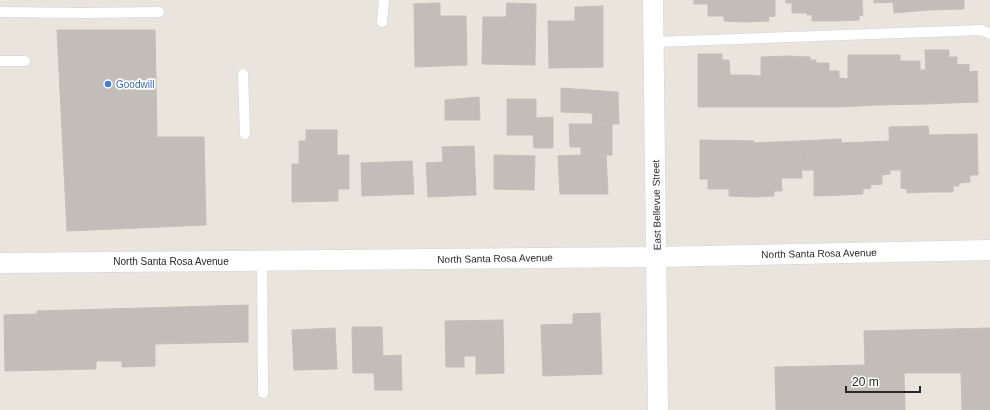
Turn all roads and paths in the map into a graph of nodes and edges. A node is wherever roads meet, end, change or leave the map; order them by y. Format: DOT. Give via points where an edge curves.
graph roads {
  1 [pos="384,0"];
  2 [pos="653,0"];
  3 [pos="0,12"];
  4 [pos="159,12"];
  5 [pos="382,22"];
  6 [pos="990,34"];
  7 [pos="654,42"];
  8 [pos="0,61"];
  9 [pos="25,61"];
  10 [pos="243,74"];
  11 [pos="245,134"];
  12 [pos="990,250"];
  13 [pos="656,256"];
  14 [pos="262,260"];
  15 [pos="0,263"];
  16 [pos="263,393"];
  17 [pos="658,410"];
  1 -- 5 [label="lane"];
  2 -- 7 [label="street, East Bellevue Street"];
  3 -- 4 [label="lane"];
  6 -- 7 [label="lane" via="982,30"];
  7 -- 13 [label="street, East Bellevue Street"];
  8 -- 9 [label="lane"];
  10 -- 11 [label="lane"];
  12 -- 13 [label="street, North Santa Rosa Avenue"];
  13 -- 14 [label="street, North Santa Rosa Avenue"];
  13 -- 17 [label="street, East Bellevue Street"];
  14 -- 15 [label="street, North Santa Rosa Avenue"];
  14 -- 16 [label="lane"];
}
